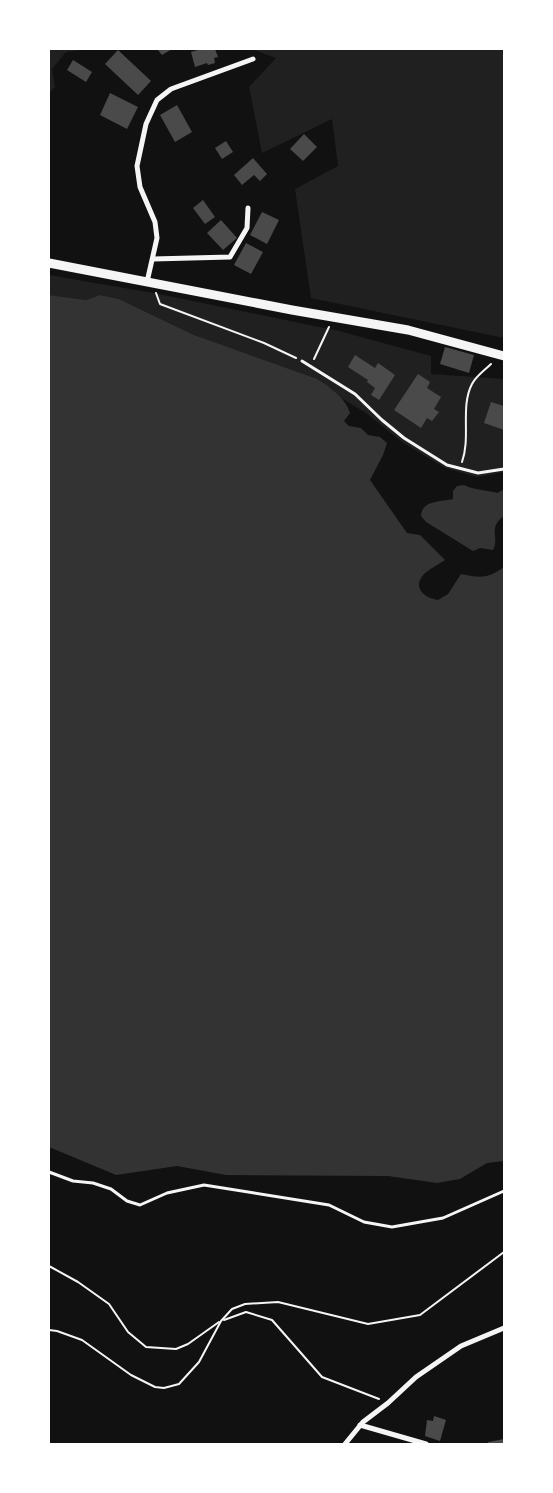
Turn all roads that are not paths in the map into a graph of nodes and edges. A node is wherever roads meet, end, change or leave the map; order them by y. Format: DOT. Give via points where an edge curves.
graph roads {
  1 [pos="252,59"];
  2 [pos="248,208"];
  3 [pos="153,259"];
  4 [pos="49,263"];
  5 [pos="146,282"];
  6 [pos="502,355"];
  7 [pos="302,361"];
  8 [pos="504,469"];
  9 [pos="49,1172"];
  10 [pos="504,1191"];
  11 [pos="504,1328"];
  12 [pos="360,1425"];
  13 [pos="345,1444"];
  14 [pos="426,1444"];
  1 -- 3 [label="street" via="171,89 157,100 146,124 137,166 140,187 155,222 157,238"];
  2 -- 3 [label="street" via="247,228 230,257"];
  3 -- 5 [label="street"];
  4 -- 5 [label="main road"];
  5 -- 6 [label="main road" via="408,330"];
  7 -- 8 [label="lane" via="354,394 404,438 447,465 478,473"];
  9 -- 10 [label="lane" via="72,1181 111,1189 127,1201 140,1205 168,1193 204,1185 329,1205 364,1222 392,1227 443,1218"];
  11 -- 12 [label="street" via="461,1346 416,1377"];
  12 -- 13 [label="street"];
  12 -- 14 [label="street"];
}
